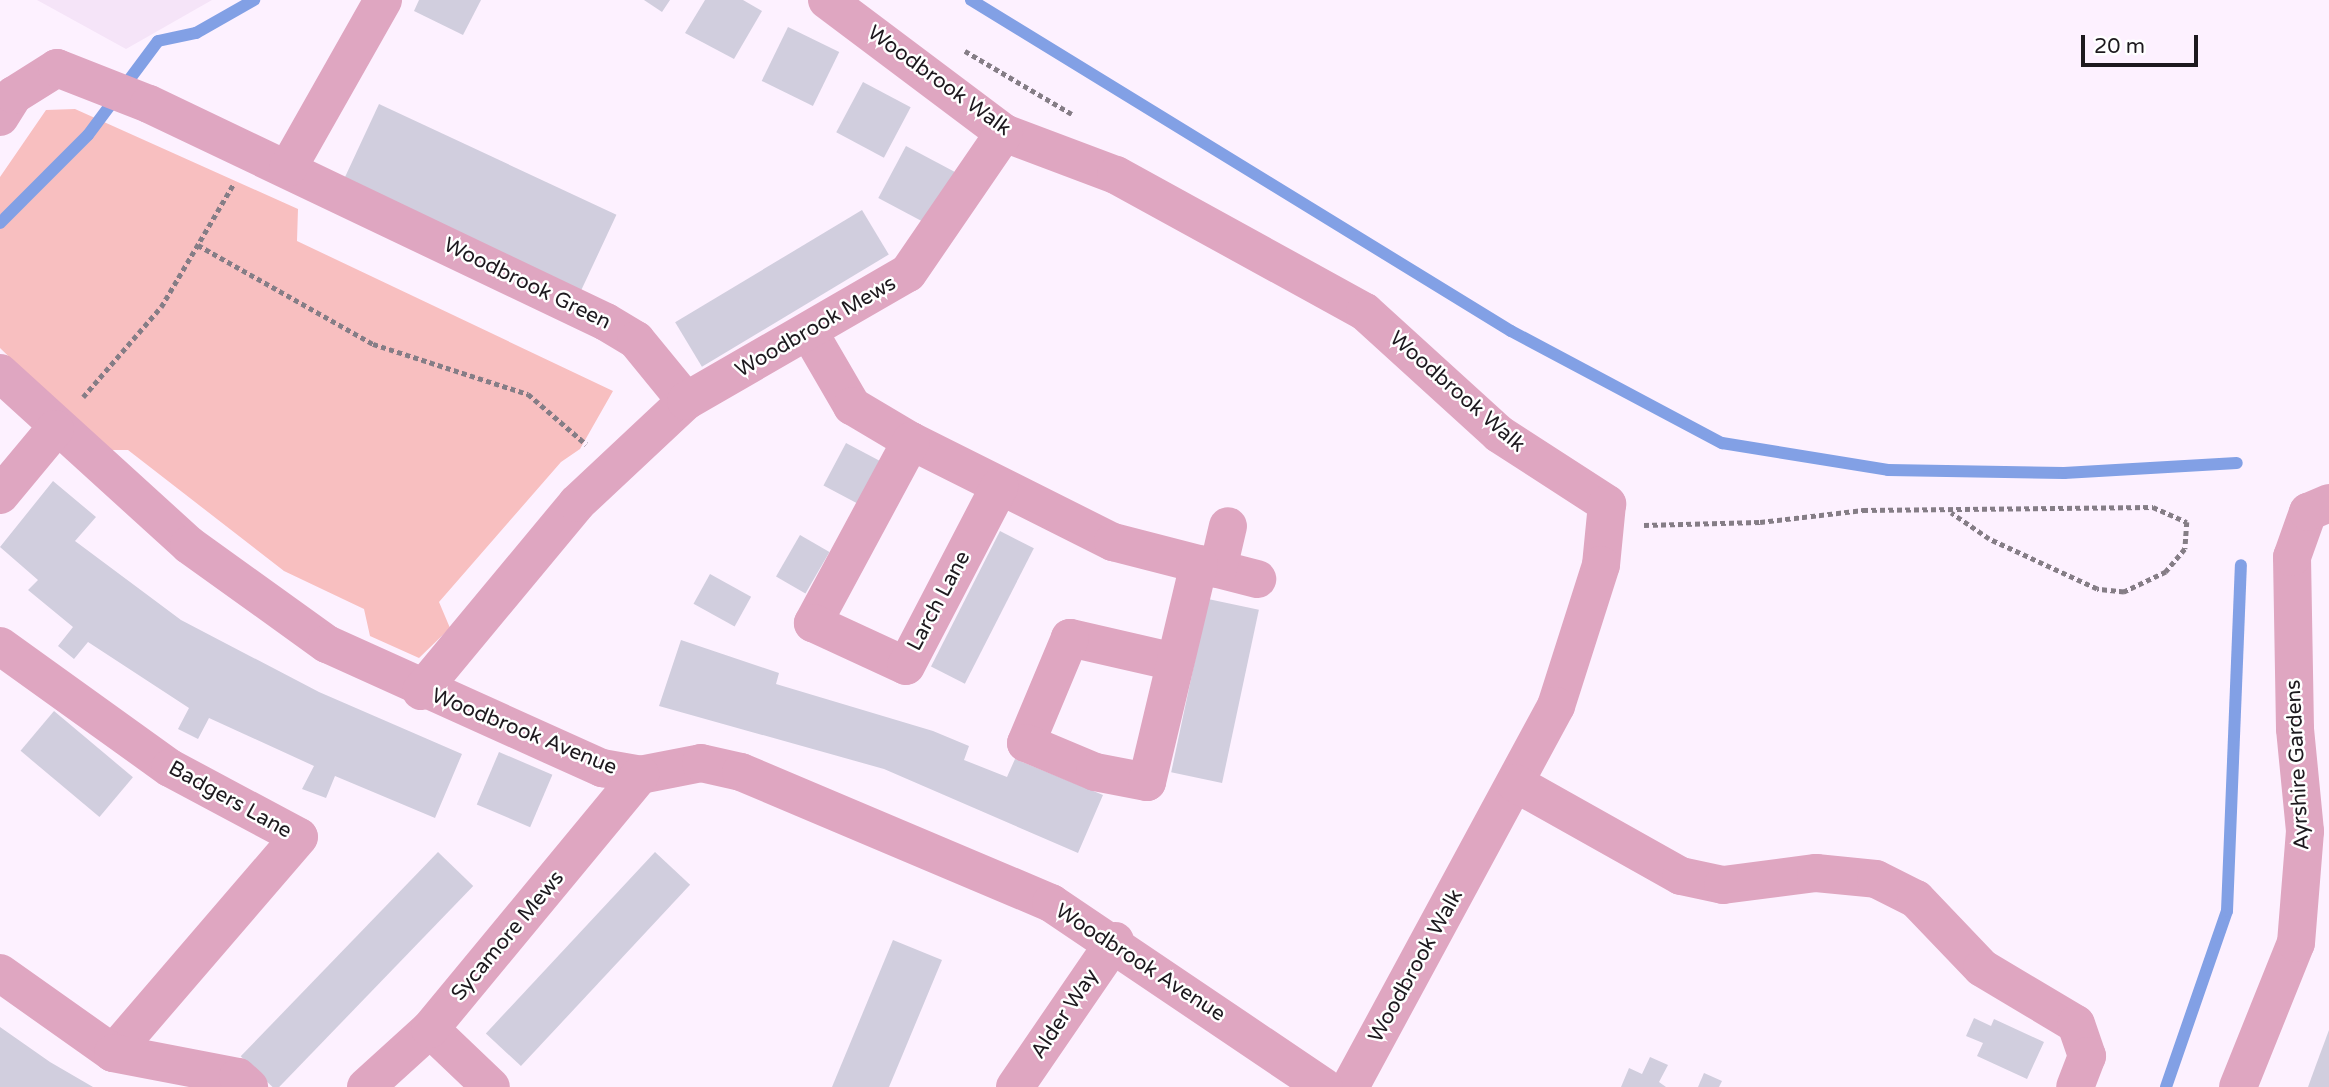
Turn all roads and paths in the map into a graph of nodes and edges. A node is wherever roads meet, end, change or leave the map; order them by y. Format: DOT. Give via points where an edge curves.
graph roads {
  1 [pos="383,0"];
  2 [pos="827,0"];
  3 [pos="955,45"];
  4 [pos="0,117"];
  5 [pos="1081,125"];
  6 [pos="1004,133"];
  7 [pos="253,152"];
  8 [pos="288,168"];
  9 [pos="198,245"];
  10 [pos="809,332"];
  11 [pos="0,373"];
  12 [pos="686,401"];
  13 [pos="55,429"];
  14 [pos="911,441"];
  15 [pos="615,468"];
  16 [pos="999,487"];
  17 [pos="0,495"];
  18 [pos="2329,503"];
  19 [pos="1951,513"];
  20 [pos="1609,525"];
  21 [pos="1227,526"];
  22 [pos="1208,567"];
  23 [pos="1257,579"];
  24 [pos="0,646"];
  25 [pos="1175,662"];
  26 [pos="421,691"];
  27 [pos="640,775"];
  28 [pos="1515,783"];
  29 [pos="2317,831"];
  30 [pos="1115,941"];
  31 [pos="0,973"];
  32 [pos="430,1029"];
  33 [pos="113,1053"];
  34 [pos="249,1087"];
  35 [pos="366,1087"];
  36 [pos="491,1087"];
  37 [pos="1015,1087"];
  38 [pos="1324,1087"];
  39 [pos="1350,1087"];
  40 [pos="2075,1087"];
  41 [pos="2238,1087"];
  1 -- 8 [label="street"];
  2 -- 6 [label="street, Woodbrook Walk"];
  3 -- 5 [label="path"];
  4 -- 7 [label="street, Woodbrook Green" via="14,94 57,68"];
  6 -- 10 [label="street, Woodbrook Mews" via="908,274"];
  6 -- 20 [label="street, Woodbrook Walk" via="1116,176 1365,312 1499,434 1607,503"];
  7 -- 8 [label="street, Woodbrook Green"];
  7 -- 9 [label="path"];
  8 -- 12 [label="street, Woodbrook Green" via="606,322 636,340"];
  9 -- 13 [label="path" via="161,307"];
  9 -- 15 [label="path" via="373,344 527,394"];
  10 -- 12 [label="street, Woodbrook Mews"];
  10 -- 14 [label="street" via="852,406"];
  11 -- 13 [label="street, Woodbrook Avenue"];
  12 -- 15 [label="street"];
  13 -- 17 [label="street"];
  13 -- 26 [label="street, Woodbrook Avenue" via="189,545 327,644"];
  14 -- 16 [label="street"];
  14 -- 16 [label="street, Larch Lane" via="813,623 906,666"];
  15 -- 26 [label="street" via="576,503"];
  16 -- 22 [label="street" via="1113,542"];
  18 -- 29 [label="street, Ayrshire Gardens" via="2308,512 2292,557 2295,729"];
  19 -- 19 [label="path" via="2153,507 2187,522 2185,549 2166,572 2124,592 2097,589 1989,539"];
  19 -- 20 [label="path" via="1863,510 1760,522"];
  20 -- 28 [label="street, Woodbrook Walk" via="1556,706"];
  21 -- 22 [label="street"];
  22 -- 23 [label="street"];
  22 -- 25 [label="street"];
  24 -- 33 [label="street, Badgers Lane" via="170,768 299,836"];
  26 -- 27 [label="street, Woodbrook Avenue" via="530,730 602,768"];
  27 -- 30 [label="street, Woodbrook Avenue" via="701,763 741,772 1051,903"];
  27 -- 32 [label="street, Sycamore Mews"];
  28 -- 39 [label="street, Woodbrook Walk"];
  28 -- 40 [label="street" via="1682,876 1723,885 1816,873 1876,879 1916,899 1982,968 2076,1024 2087,1056"];
  29 -- 41 [label="street, Ayrshire Gardens" via="2296,943"];
  30 -- 37 [label="street, Alder Way"];
  30 -- 38 [label="street, Woodbrook Avenue"];
  31 -- 33 [label="street"];
  32 -- 35 [label="street, Sycamore Mews"];
  32 -- 36 [label="street"];
  33 -- 34 [label="street" via="238,1077"];
}
